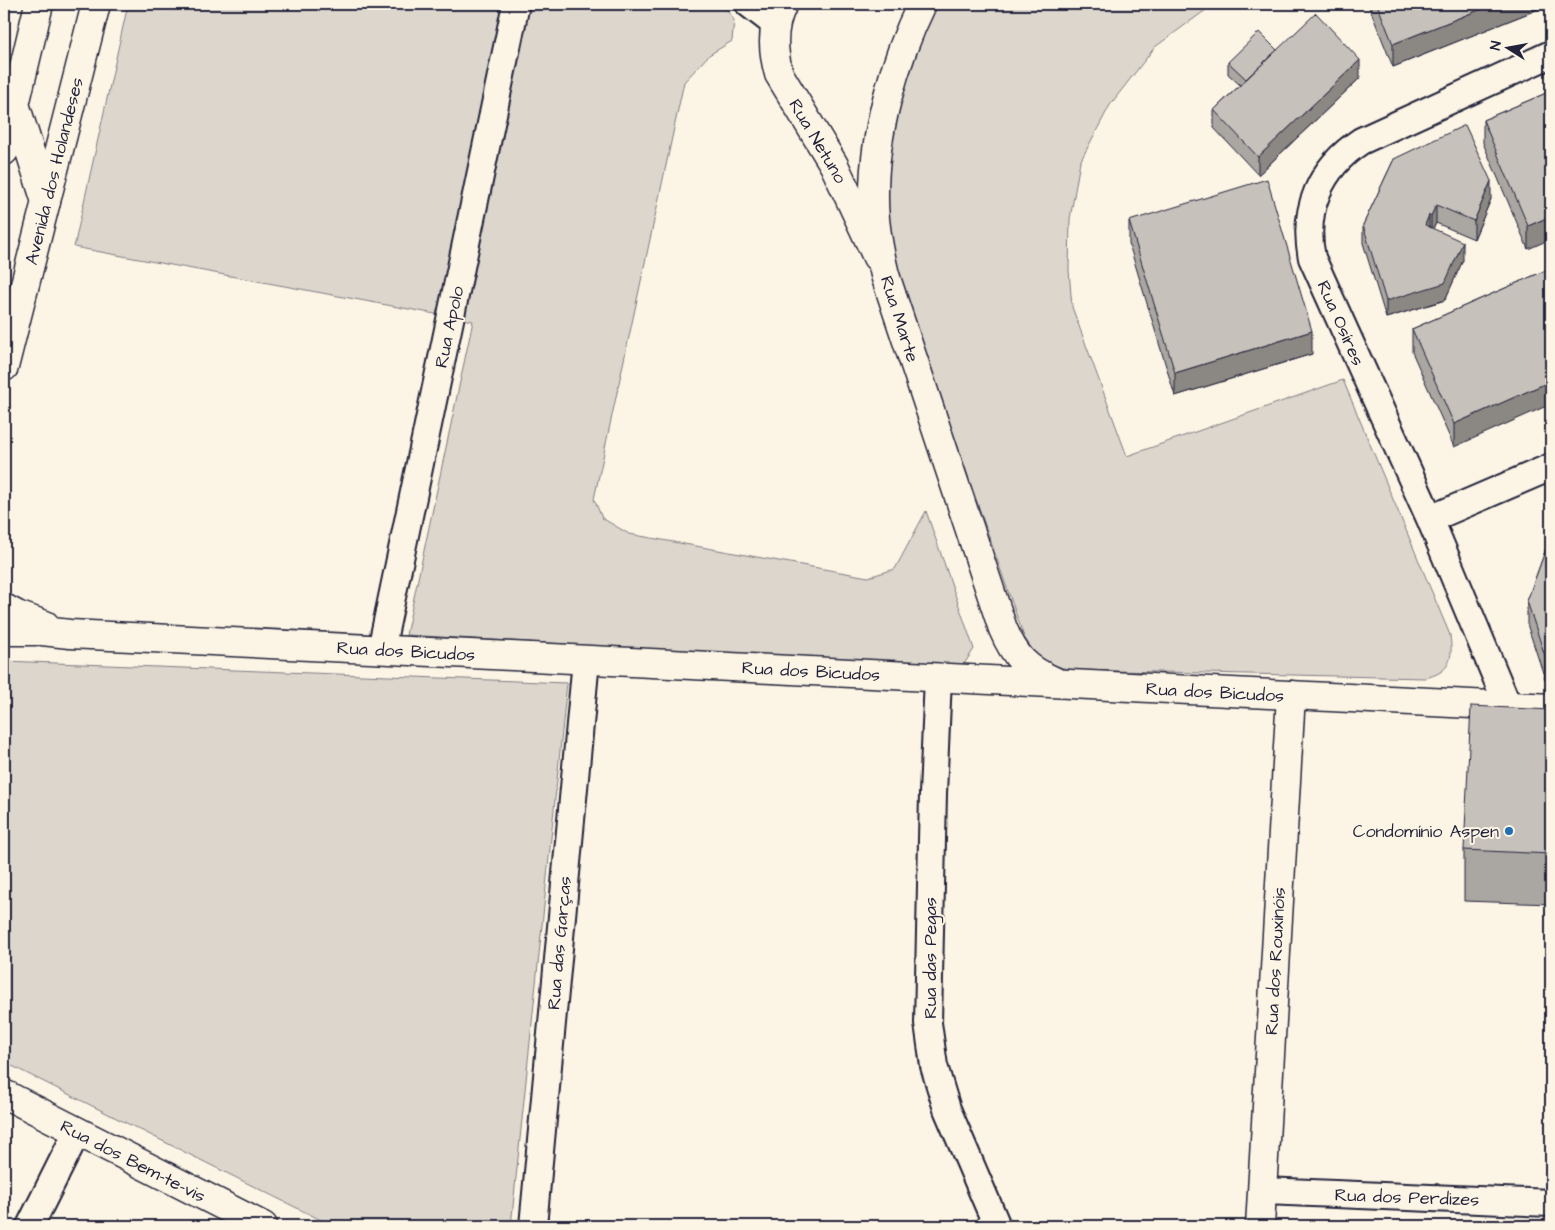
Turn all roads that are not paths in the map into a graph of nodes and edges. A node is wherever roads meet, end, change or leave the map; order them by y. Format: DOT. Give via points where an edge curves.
graph roads {
  1 [pos="39,4"];
  2 [pos="96,4"];
  3 [pos="516,4"];
  4 [pos="749,4"];
  5 [pos="922,4"];
  6 [pos="779,14"];
  7 [pos="1551,54"];
  8 [pos="15,104"];
  9 [pos="4,151"];
  10 [pos="46,202"];
  11 [pos="885,275"];
  12 [pos="4,367"];
  13 [pos="1551,467"];
  14 [pos="1430,519"];
  15 [pos="4,608"];
  16 [pos="1003,629"];
  17 [pos="4,631"];
  18 [pos="70,634"];
  19 [pos="381,650"];
  20 [pos="586,660"];
  21 [pos="938,678"];
  22 [pos="974,679"];
  23 [pos="1058,684"];
  24 [pos="1291,696"];
  25 [pos="1508,706"];
  26 [pos="1551,708"];
  27 [pos="4,1094"];
  28 [pos="76,1132"];
  29 [pos="1262,1191"];
  30 [pos="1551,1203"];
  31 [pos="30,1226"];
  32 [pos="263,1226"];
  33 [pos="532,1226"];
  34 [pos="997,1226"];
  35 [pos="1260,1226"];
  1 -- 8 [label="main road"];
  2 -- 10 [label="main road, Avenida dos Holandeses"];
  3 -- 19 [label="street, Rua Apolo"];
  4 -- 6 [label="street"];
  5 -- 11 [label="main road, Rua Marte" via="897,68 879,135 874,199"];
  6 -- 11 [label="main road, Rua Netuno" via="773,41 779,74 834,165"];
  7 -- 14 [label="street, Rua Osíres" via="1361,141 1346,151 1323,179 1312,208 1309,241 1312,258"];
  8 -- 9 [label="main road"];
  8 -- 10 [label="main road"];
  10 -- 12 [label="main road, Avenida dos Holandeses"];
  11 -- 16 [label="main road, Rua Marte"];
  13 -- 14 [label="street"];
  14 -- 25 [label="street, Rua Osíres"];
  15 -- 18 [label="main road, Rua dos Bicudos"];
  16 -- 22 [label="main road" via="996,658 984,673"];
  16 -- 23 [label="main road, Rua Marte" via="1011,648 1025,664"];
  17 -- 18 [label="main road, Rua dos Bicudos"];
  18 -- 19 [label="main road, Rua dos Bicudos"];
  19 -- 20 [label="main road, Rua dos Bicudos"];
  20 -- 21 [label="main road, Rua dos Bicudos"];
  20 -- 33 [label="street, Rua das Garças"];
  21 -- 22 [label="main road, Rua dos Bicudos"];
  21 -- 34 [label="street, Rua das Pegas" via="928,1023 934,1066 947,1109"];
  22 -- 23 [label="main road, Rua dos Bicudos"];
  23 -- 24 [label="main road, Rua dos Bicudos"];
  24 -- 25 [label="main road, Rua dos Bicudos"];
  24 -- 29 [label="main road, Rua dos Rouxinóis"];
  25 -- 26 [label="main road, Rua dos Bicudos"];
  27 -- 28 [label="main road, Rua dos Bem-te-vis"];
  28 -- 31 [label="street"];
  28 -- 32 [label="main road, Rua dos Bem-te-vis"];
  29 -- 30 [label="street, Rua dos Perdizes"];
  29 -- 35 [label="main road, Rua dos Rouxinóis"];
}
